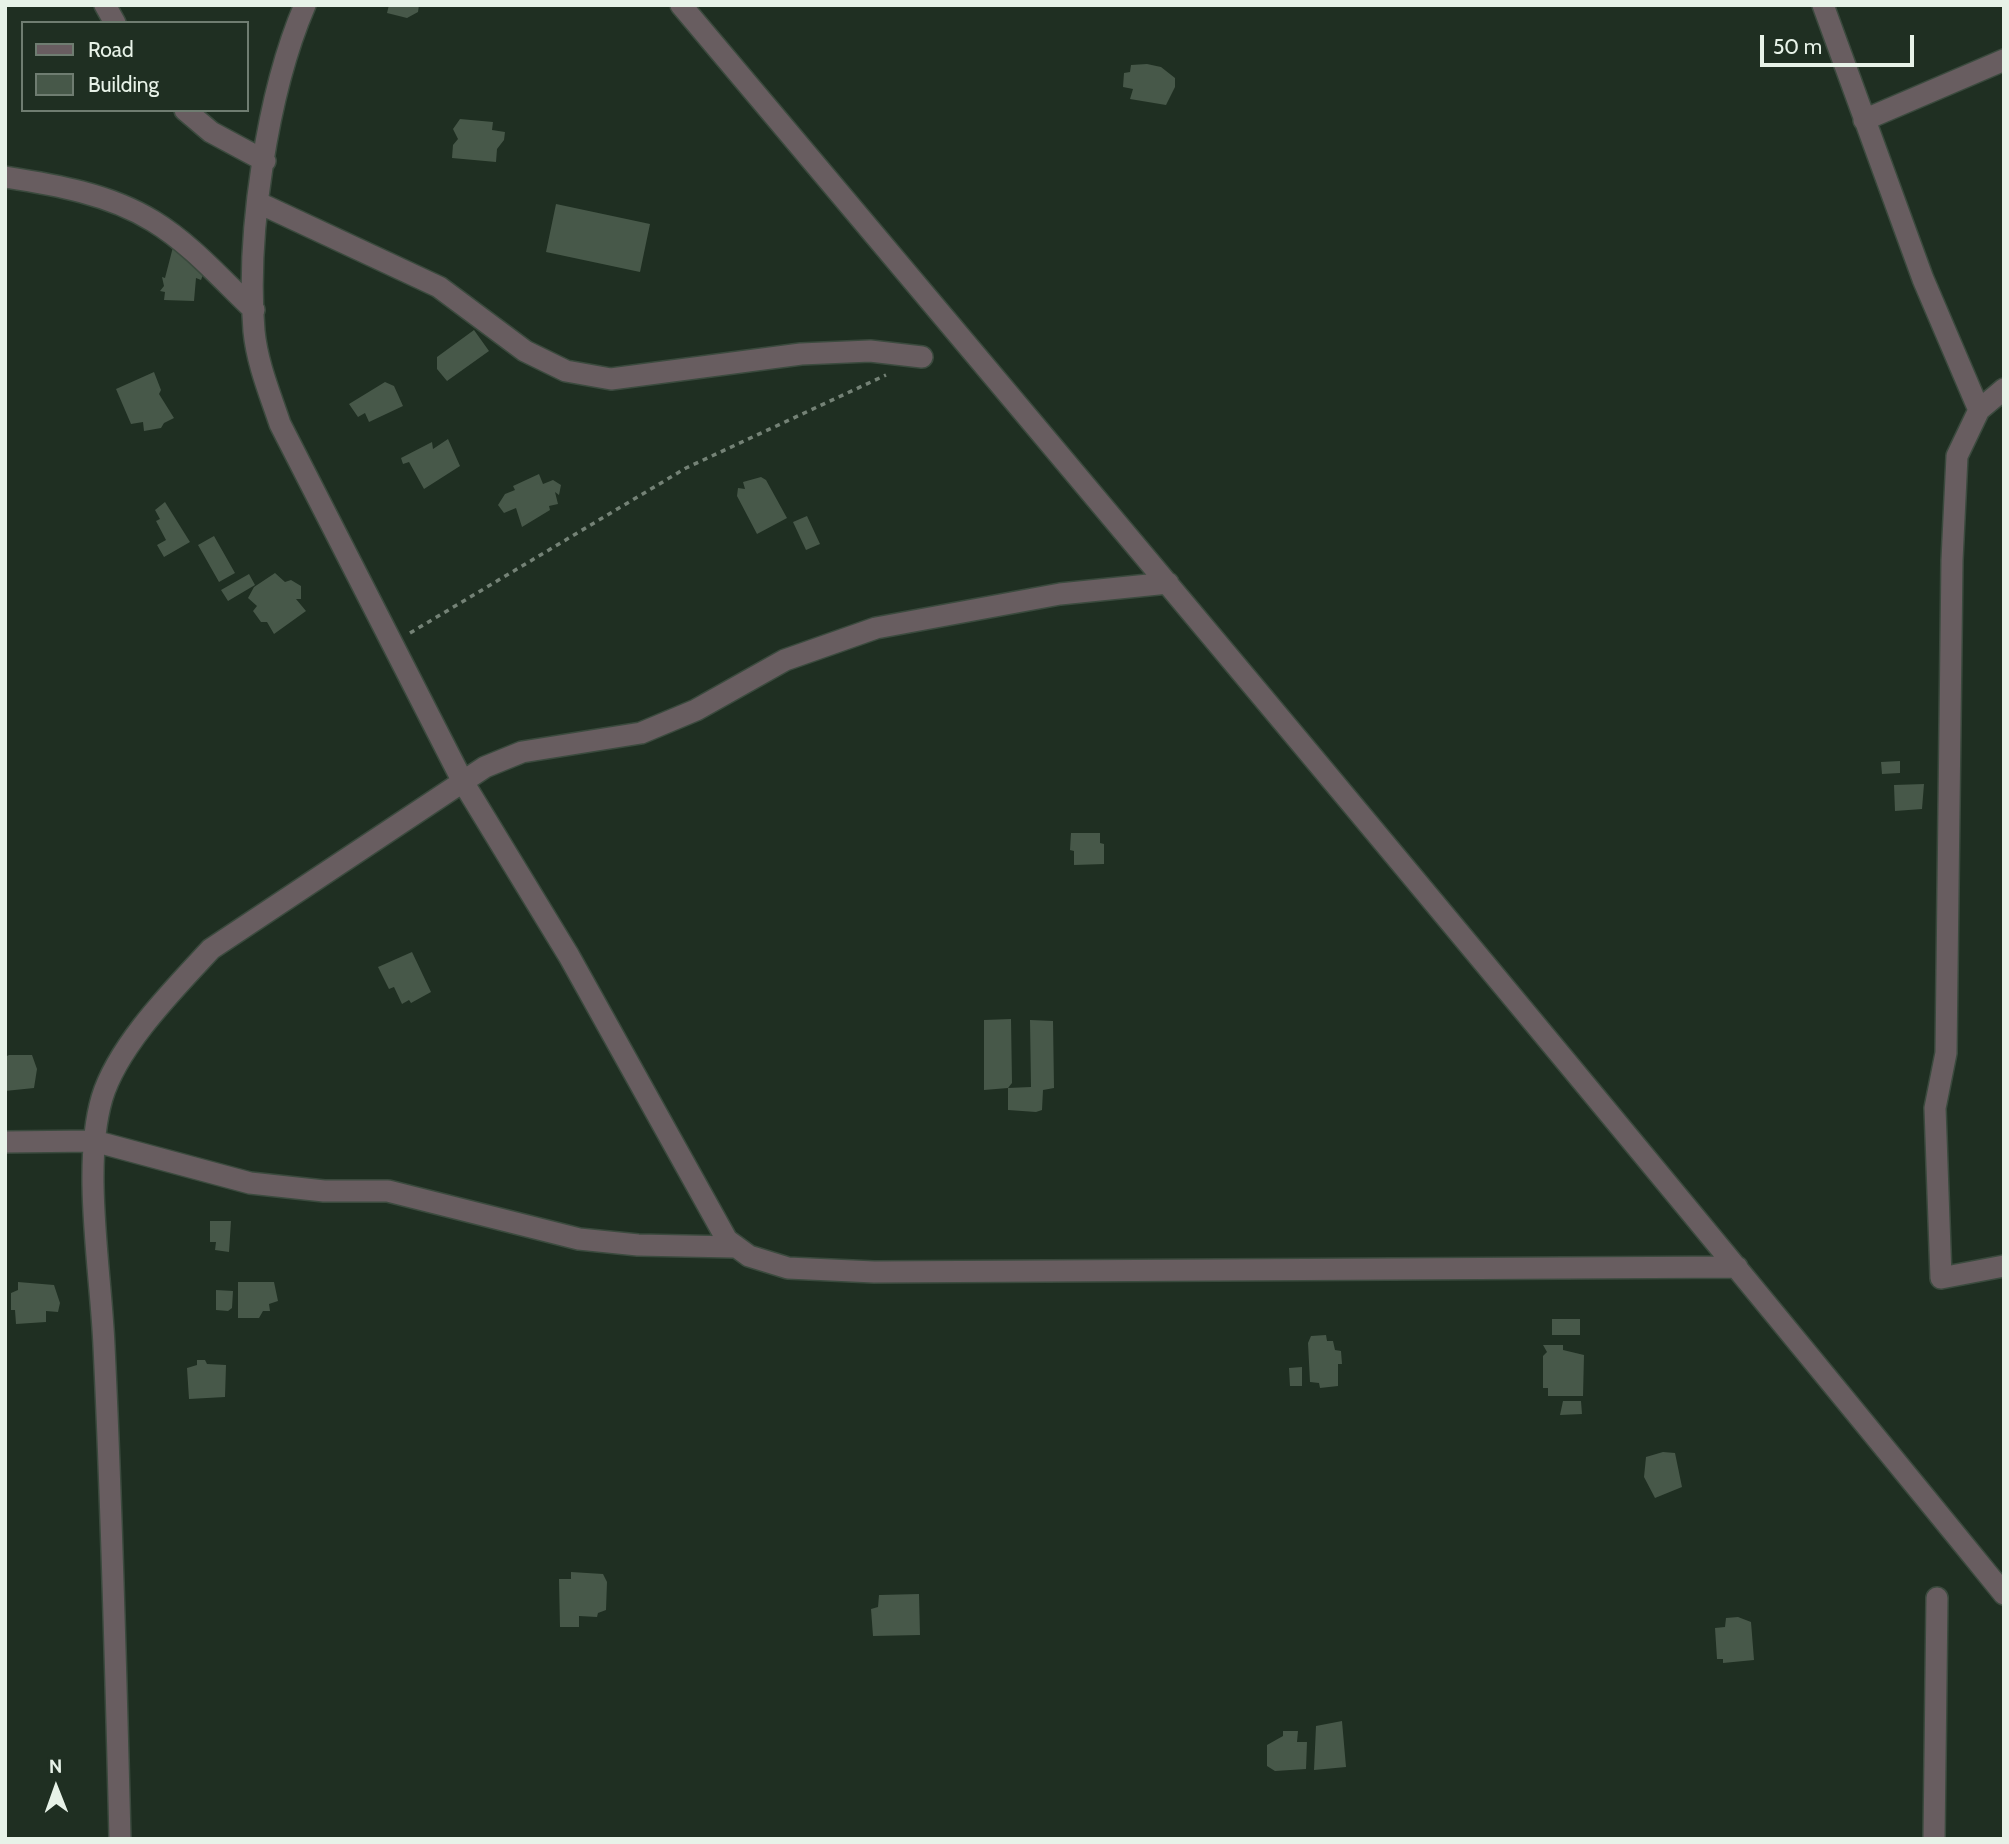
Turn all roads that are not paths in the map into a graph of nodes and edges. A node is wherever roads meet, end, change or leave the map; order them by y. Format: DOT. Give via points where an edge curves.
graph roads {
  1 [pos="104,5"];
  2 [pos="305,5"];
  3 [pos="681,5"];
  4 [pos="1823,5"];
  5 [pos="114,21"];
  6 [pos="2004,60"];
  7 [pos="187,112"];
  8 [pos="1864,120"];
  9 [pos="265,161"];
  10 [pos="5,177"];
  11 [pos="259,203"];
  12 [pos="254,310"];
  13 [pos="922,357"];
  14 [pos="2004,389"];
  15 [pos="1979,410"];
  16 [pos="1168,583"];
  17 [pos="463,782"];
  18 [pos="94,1141"];
  19 [pos="5,1142"];
  20 [pos="733,1247"];
  21 [pos="2004,1266"];
  22 [pos="1737,1267"];
  23 [pos="2004,1594"];
  24 [pos="1937,1598"];
  25 [pos="120,1839"];
  26 [pos="1934,1839"];
  1 -- 5 [label="street"];
  2 -- 9 [label="street" via="286,53"];
  3 -- 16 [label="street"];
  4 -- 8 [label="street"];
  6 -- 8 [label="street"];
  7 -- 9 [label="street" via="211,132"];
  8 -- 15 [label="street" via="1923,279"];
  9 -- 11 [label="street"];
  10 -- 12 [label="street" via="89,193 153,221"];
  11 -- 12 [label="street"];
  11 -- 13 [label="street" via="439,287 525,351 566,371 611,379 801,354 870,351"];
  12 -- 17 [label="street" via="262,369 280,424"];
  14 -- 15 [label="street"];
  15 -- 21 [label="street" via="1957,456 1946,1053 1935,1108 1935,1135 1941,1278"];
  16 -- 17 [label="street" via="1060,594 876,628 785,660 696,710 641,733 522,752"];
  16 -- 22 [label="street"];
  17 -- 18 [label="street" via="211,949 127,1049 103,1096"];
  17 -- 20 [label="street" via="569,956 706,1207"];
  18 -- 19 [label="street"];
  18 -- 20 [label="street" via="250,1183 324,1191 388,1191 579,1239"];
  18 -- 25 [label="street"];
  20 -- 22 [label="street" via="788,1268 874,1272"];
  22 -- 23 [label="street"];
  24 -- 26 [label="street"];
}
